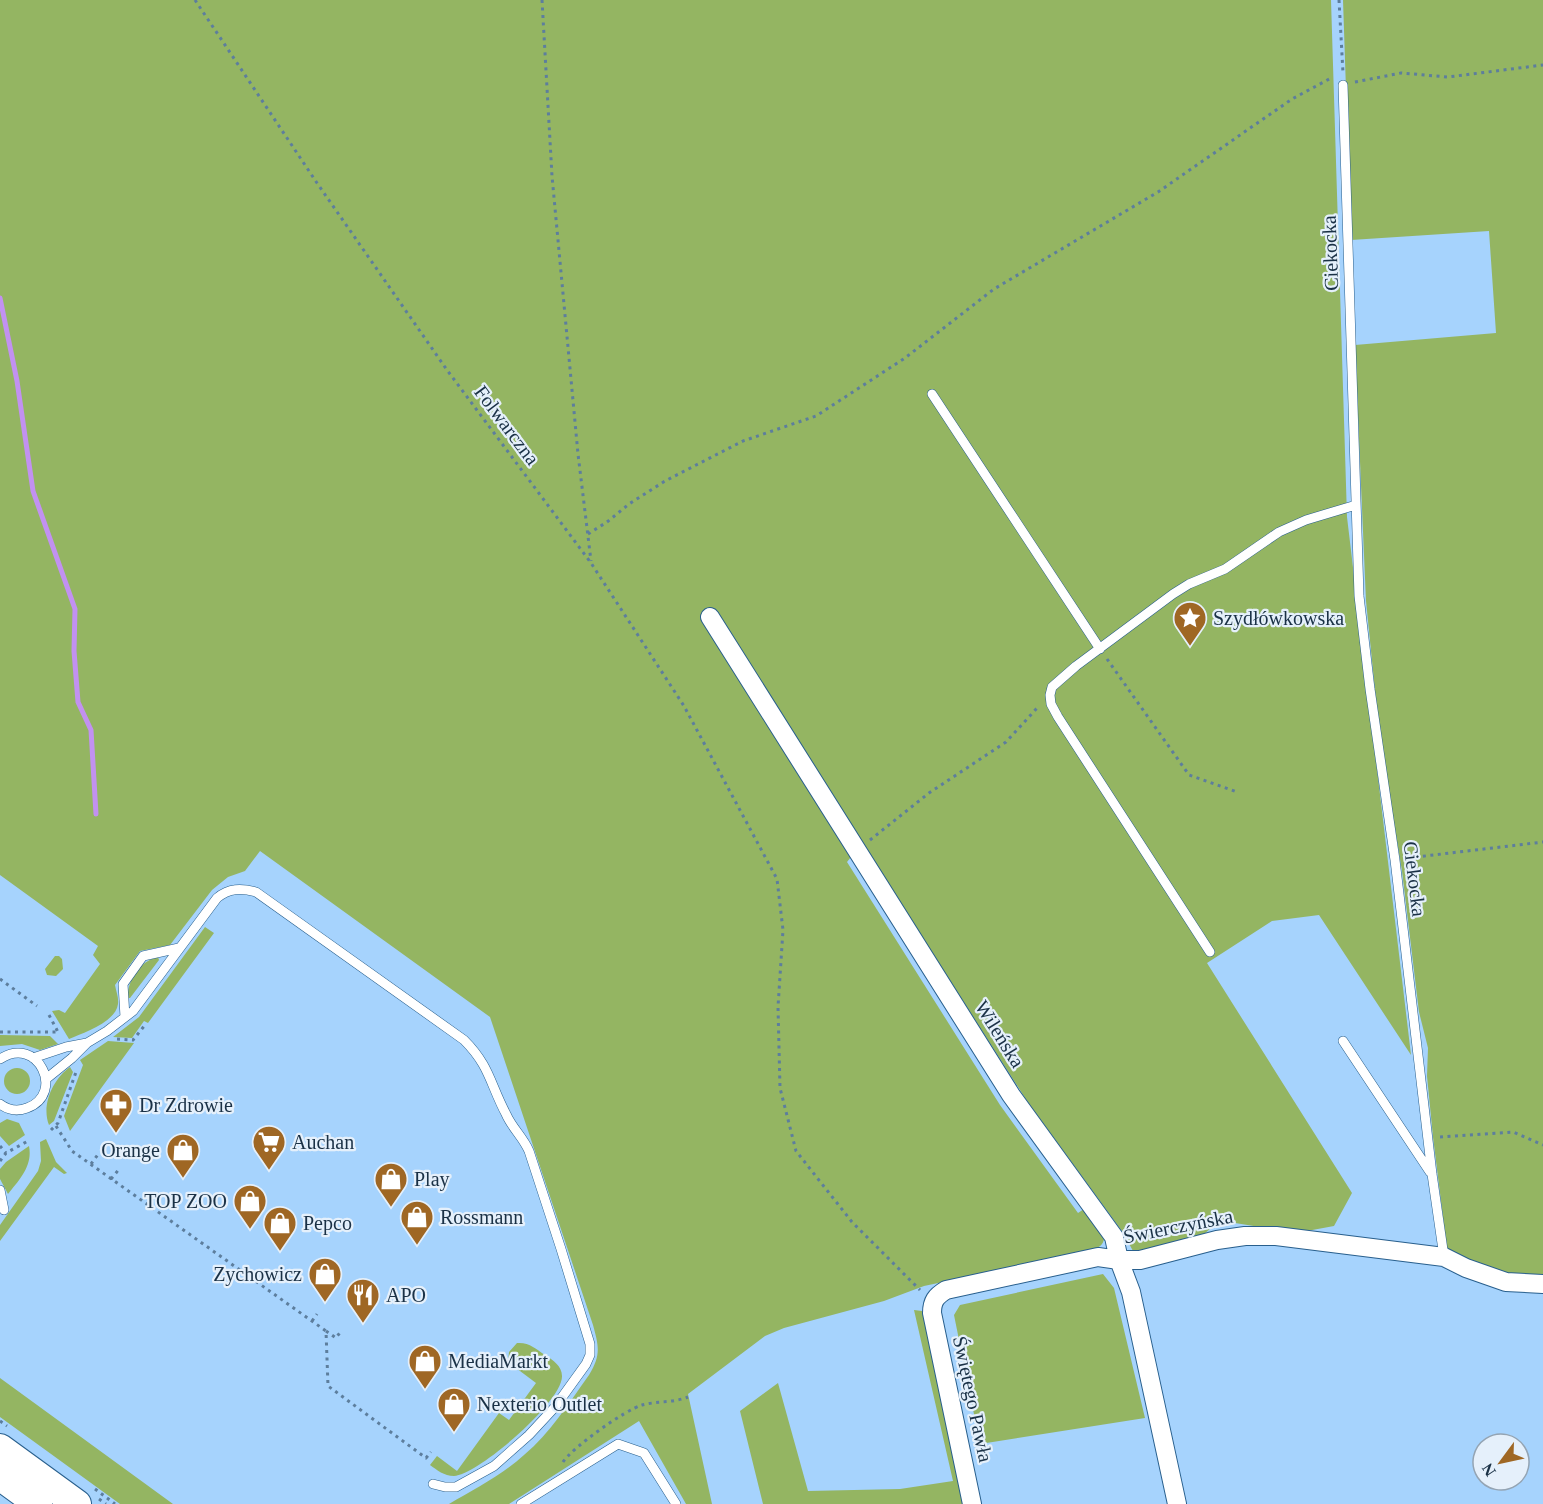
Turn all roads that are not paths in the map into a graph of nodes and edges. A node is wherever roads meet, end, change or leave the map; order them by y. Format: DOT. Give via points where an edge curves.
graph roads {
  1 [pos="1343,85"];
  2 [pos="932,394"];
  3 [pos="1356,505"];
  4 [pos="710,617"];
  5 [pos="1100,649"];
  6 [pos="179,948"];
  7 [pos="1210,952"];
  8 [pos="125,1017"];
  9 [pos="1343,1041"];
  10 [pos="87,1043"];
  11 [pos="5,1053"];
  12 [pos="33,1058"];
  13 [pos="0,1059"];
  14 [pos="46,1079"];
  15 [pos="4,1106"];
  16 [pos="0,1116"];
  17 [pos="1432,1174"];
  18 [pos="0,1190"];
  19 [pos="4,1210"];
  20 [pos="1444,1257"];
  21 [pos="1119,1260"];
  22 [pos="1543,1284"];
  23 [pos="932,1302"];
  24 [pos="0,1448"];
  25 [pos="0,1476"];
  26 [pos="434,1484"];
  27 [pos="38,1504"];
  28 [pos="77,1504"];
  29 [pos="521,1504"];
  30 [pos="676,1504"];
  31 [pos="972,1504"];
  32 [pos="1177,1504"];
  1 -- 3 [label="lane, Ciekocka"];
  2 -- 5 [label="lane"];
  3 -- 5 [label="lane" via="1279,532 1226,569 1173,594"];
  3 -- 17 [label="lane, Ciekocka" via="1359,596"];
  4 -- 21 [label="street, Wileńska" via="1011,1095 1114,1237"];
  5 -- 7 [label="lane" via="1052,687 1051,700"];
  6 -- 8 [label="lane"];
  6 -- 8 [label="lane" via="143,956 123,984"];
  6 -- 26 [label="lane" via="224,892 244,888 255,892 464,1040 488,1069 505,1113 527,1147 577,1301 590,1355 530,1436 494,1466 456,1487"];
  8 -- 10 [label="lane"];
  9 -- 17 [label="lane"];
  10 -- 12 [label="lane"];
  10 -- 14 [label="lane"];
  11 -- 12 [label="lane"];
  11 -- 13 [label="lane"];
  12 -- 14 [label="lane"];
  14 -- 15 [label="lane" via="45,1091 34,1105 24,1109"];
  15 -- 16 [label="lane"];
  17 -- 20 [label="lane, Ciekocka"];
  18 -- 19 [label="lane"];
  20 -- 21 [label="street, Świerczyńska" via="1276,1236 1245,1236 1140,1260"];
  20 -- 22 [label="street, Świerczyńska" via="1506,1282"];
  21 -- 23 [label="street, Świerczyńska" via="1098,1257 981,1281 946,1290"];
  21 -- 32 [label="street, Wileńska" via="1131,1292"];
  23 -- 31 [label="street, Świętego Pawła"];
  24 -- 28 [label="main road"];
  25 -- 27 [label="main road"];
  29 -- 30 [label="lane" via="618,1444 644,1453"];
}
